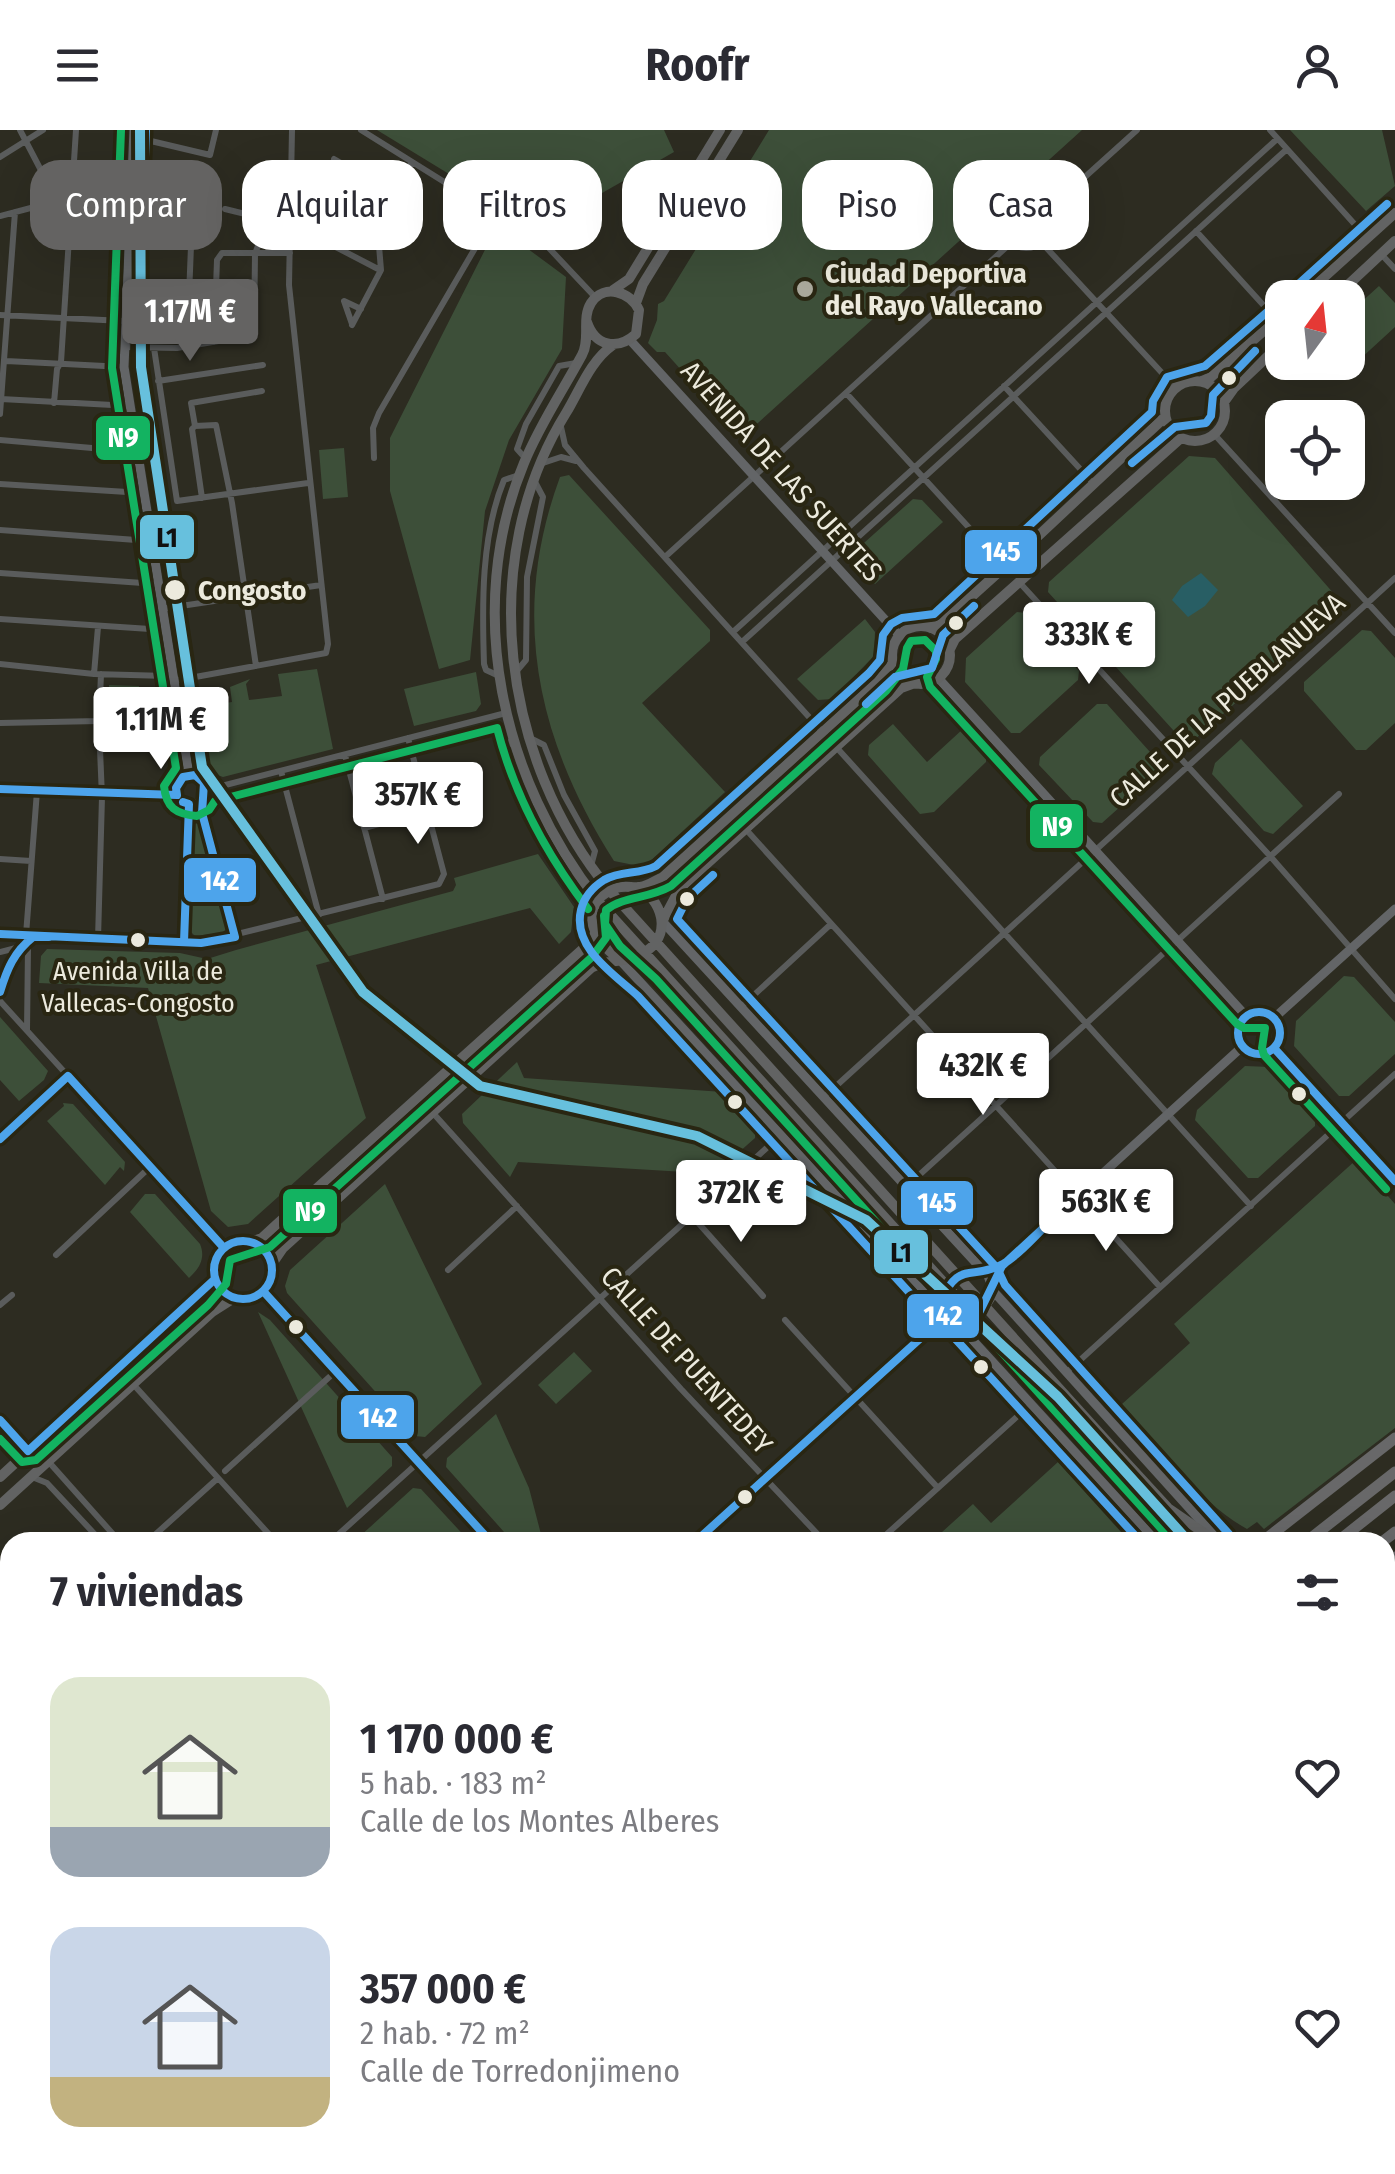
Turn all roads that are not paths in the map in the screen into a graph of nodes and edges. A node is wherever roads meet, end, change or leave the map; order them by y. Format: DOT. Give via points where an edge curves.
graph roads {
  1 [pos="20,130"];
  2 [pos="44,130"];
  3 [pos="76,130"];
  4 [pos="216,130"];
  5 [pos="292,130"];
  6 [pos="362,130"];
  7 [pos="720,130"];
  8 [pos="738,130"];
  9 [pos="1137,130"];
  10 [pos="1270,130"];
  11 [pos="134,134"];
  12 [pos="1277,138"];
  13 [pos="25,141"];
  14 [pos="1287,149"];
  15 [pos="0,156"];
  16 [pos="35,160"];
  17 [pos="74,160"];
  18 [pos="133,160"];
  19 [pos="409,160"];
  20 [pos="1089,173"];
  21 [pos="30,208"];
  22 [pos="225,209"];
  23 [pos="15,212"];
  24 [pos="1395,213"];
  25 [pos="0,216"];
  26 [pos="1196,231"];
  27 [pos="1367,238"];
  28 [pos="1395,241"];
  29 [pos="68,250"];
  30 [pos="128,250"];
  31 [pos="191,250"];
  32 [pos="343,250"];
  33 [pos="380,250"];
  34 [pos="474,250"];
  35 [pos="551,250"];
  36 [pos="1003,250"];
  37 [pos="1048,250"];
  38 [pos="290,253"];
  39 [pos="255,254"];
  40 [pos="1381,254"];
  41 [pos="1395,269"];
  42 [pos="382,270"];
  43 [pos="1321,280"];
  44 [pos="1353,280"];
  45 [pos="612,291"];
  46 [pos="596,298"];
  47 [pos="1265,302"];
  48 [pos="636,303"];
  49 [pos="1096,304"];
  50 [pos="361,308"];
  51 [pos="1104,314"];
  52 [pos="4,315"];
  53 [pos="64,317"];
  54 [pos="124,321"];
  55 [pos="587,322"];
  56 [pos="1265,331"];
  57 [pos="630,340"];
  58 [pos="214,342"];
  59 [pos="613,345"];
  60 [pos="187,346"];
  61 [pos="123,347"];
  62 [pos="154,348"];
  63 [pos="1265,359"];
  64 [pos="6,361"];
  65 [pos="60,364"];
  66 [pos="262,365"];
  67 [pos="124,367"];
  68 [pos="1202,381"];
  69 [pos="158,382"];
  70 [pos="1004,386"];
  71 [pos="1176,387"];
  72 [pos="262,391"];
  73 [pos="846,393"];
  74 [pos="1013,395"];
  75 [pos="1,399"];
  76 [pos="1224,402"];
  77 [pos="54,403"];
  78 [pos="132,406"];
  79 [pos="0,414"];
  80 [pos="1165,417"];
  81 [pos="560,421"];
  82 [pos="194,428"];
  83 [pos="1214,434"];
  84 [pos="1181,438"];
  85 [pos="0,440"];
  86 [pos="138,452"];
  87 [pos="374,458"];
  88 [pos="540,464"];
  89 [pos="581,464"];
  90 [pos="914,468"];
  91 [pos="756,476"];
  92 [pos="922,476"];
  93 [pos="308,483"];
  94 [pos="0,484"];
  95 [pos="1095,485"];
  96 [pos="144,493"];
  97 [pos="228,494"];
  98 [pos="202,498"];
  99 [pos="0,530"];
  100 [pos="150,541"];
  101 [pos="823,550"];
  102 [pos="666,557"];
  103 [pos="833,560"];
  104 [pos="1004,567"];
  105 [pos="0,573"];
  106 [pos="1395,578"];
  107 [pos="1019,582"];
  108 [pos="157,584"];
  109 [pos="321,585"];
  110 [pos="245,597"];
  111 [pos="1368,602"];
  112 [pos="161,609"];
  113 [pos="0,619"];
  114 [pos="98,627"];
  115 [pos="931,628"];
  116 [pos="165,630"];
  117 [pos="733,632"];
  118 [pos="1395,633"];
  119 [pos="899,635"];
  120 [pos="742,642"];
  121 [pos="950,649"];
  122 [pos="0,664"];
  123 [pos="892,664"];
  124 [pos="256,666"];
  125 [pos="98,674"];
  126 [pos="174,678"];
  127 [pos="939,678"];
  128 [pos="912,684"];
  129 [pos="506,712"];
  130 [pos="0,722"];
  131 [pos="822,731"];
  132 [pos="408,738"];
  133 [pos="836,746"];
  134 [pos="100,749"];
  135 [pos="344,754"];
  136 [pos="1186,768"];
  137 [pos="281,771"];
  138 [pos="189,775"];
  139 [pos="0,789"];
  140 [pos="37,791"];
  141 [pos="100,792"];
  142 [pos="1338,794"];
  143 [pos="177,795"];
  144 [pos="203,795"];
  145 [pos="188,804"];
  146 [pos="427,811"];
  147 [pos="731,813"];
  148 [pos="364,828"];
  149 [pos="746,828"];
  150 [pos="1095,850"];
  151 [pos="1270,856"];
  152 [pos="0,859"];
  153 [pos="31,861"];
  154 [pos="639,888"];
  155 [pos="610,891"];
  156 [pos="383,899"];
  157 [pos="598,901"];
  158 [pos="1395,910"];
  159 [pos="319,916"];
  160 [pos="662,921"];
  161 [pos="831,924"];
  162 [pos="1005,933"];
  163 [pos="0,934"];
  164 [pos="594,935"];
  165 [pos="30,936"];
  166 [pos="235,937"];
  167 [pos="98,939"];
  168 [pos="656,940"];
  169 [pos="1178,941"];
  170 [pos="184,942"];
  171 [pos="22,945"];
  172 [pos="1351,950"];
  173 [pos="0,952"];
  174 [pos="644,952"];
  175 [pos="618,958"];
  176 [pos="0,968"];
  177 [pos="3,978"];
  178 [pos="0,992"];
  179 [pos="1395,999"];
  180 [pos="0,1001"];
  181 [pos="741,1006"];
  182 [pos="914,1015"];
  183 [pos="1246,1016"];
  184 [pos="1274,1018"];
  185 [pos="1086,1023"];
  186 [pos="28,1032"];
  187 [pos="1243,1046"];
  188 [pos="1274,1048"];
  189 [pos="1395,1074"];
  190 [pos="68,1076"];
  191 [pos="824,1097"];
  192 [pos="996,1106"];
  193 [pos="433,1113"];
  194 [pos="1169,1114"];
  195 [pos="1342,1123"];
  196 [pos="781,1134"];
  197 [pos="0,1139"];
  198 [pos="150,1167"];
  199 [pos="1395,1181"];
  200 [pos="906,1187"];
  201 [pos="1078,1196"];
  202 [pos="517,1206"];
  203 [pos="1251,1206"];
  204 [pos="693,1217"];
  205 [pos="250,1242"];
  206 [pos="224,1248"];
  207 [pos="56,1256"];
  208 [pos="272,1264"];
  209 [pos="1002,1265"];
  210 [pos="448,1270"];
  211 [pos="981,1270"];
  212 [pos="957,1276"];
  213 [pos="215,1280"];
  214 [pos="946,1286"];
  215 [pos="1160,1287"];
  216 [pos="994,1288"];
  217 [pos="264,1292"];
  218 [pos="12,1295"];
  219 [pos="763,1296"];
  220 [pos="234,1298"];
  221 [pos="601,1299"];
  222 [pos="0,1305"];
  223 [pos="938,1306"];
  224 [pos="986,1308"];
  225 [pos="944,1317"];
  226 [pos="975,1318"];
  227 [pos="785,1320"];
  228 [pos="957,1323"];
  229 [pos="336,1371"];
  230 [pos="1067,1372"];
  231 [pos="133,1384"];
  232 [pos="854,1397"];
  233 [pos="1032,1403"];
  234 [pos="0,1420"];
  235 [pos="1395,1438"];
  236 [pos="28,1451"];
  237 [pos="48,1460"];
  238 [pos="418,1463"];
  239 [pos="226,1471"];
  240 [pos="1395,1472"];
  241 [pos="0,1477"];
  242 [pos="30,1477"];
  243 [pos="218,1478"];
  244 [pos="764,1480"];
  245 [pos="938,1488"];
  246 [pos="1395,1496"];
  247 [pos="0,1504"];
  248 [pos="93,1532"];
  249 [pos="111,1532"];
  250 [pos="158,1532"];
  251 [pos="267,1532"];
  252 [pos="341,1532"];
  253 [pos="482,1532"];
  254 [pos="706,1532"];
  255 [pos="815,1532"];
  256 [pos="889,1532"];
  257 [pos="1149,1532"];
  258 [pos="1164,1532"];
  259 [pos="1204,1532"];
  260 [pos="1210,1532"];
  261 [pos="1275,1532"];
  262 [pos="1319,1532"];
  263 [pos="1349,1532"];
  1 -- 13 [label="street"];
  2 -- 13 [label="street"];
  3 -- 17 [label="street"];
  4 -- 11 [label="street" via="210,154"];
  5 -- 38 [label="street"];
  6 -- 19 [label="street"];
  7 -- 45 [label="main road" via="629,278"];
  8 -- 48 [label="main road"];
  9 -- 20 [label="street"];
  10 -- 12 [label="street"];
  11 -- 18 [label="main road"];
  12 -- 14 [label="street"];
  12 -- 49 [label="street"];
  13 -- 15 [label="street"];
  13 -- 16 [label="street"];
  14 -- 26 [label="street"];
  14 -- 27 [label="street"];
  21 -- 23 [label="street"];
  22 -- 39 [label="street" via="265,220"];
  23 -- 25 [label="street"];
  23 -- 52 [label="street"];
  24 -- 27 [label="main road"];
  26 -- 47 [label="street"];
  26 -- 51 [label="street"];
  27 -- 43 [label="main road"];
  28 -- 40 [label="main road"];
  29 -- 53 [label="street"];
  30 -- 54 [label="main road"];
  31 -- 60 [label="street"];
  32 -- 42 [label="street"];
  33 -- 42 [label="street"];
  34 -- 87 [label="street" via="378,413"];
  35 -- 46 [label="street"];
  36 -- 73 [label="street"];
  37 -- 49 [label="street"];
  38 -- 39 [label="street"];
  38 -- 93 [label="street"];
  39 -- 58 [label="street" via="254,335"];
  39 -- 58 [label="street" via="222,253 217,260"];
  40 -- 41 [label="street"];
  40 -- 44 [label="main road"];
  42 -- 50 [label="street"];
  45 -- 46 [label="main road"];
  45 -- 48 [label="main road"];
  46 -- 55 [label="main road"];
  48 -- 57 [label="main road" via="639,326"];
  49 -- 51 [label="street"];
  49 -- 70 [label="street"];
  51 -- 71 [label="street"];
  51 -- 74 [label="street"];
  52 -- 53 [label="street"];
  52 -- 64 [label="street"];
  53 -- 54 [label="street"];
  53 -- 65 [label="street"];
  54 -- 61 [label="main road"];
  55 -- 59 [label="main road" via="596,338"];
  55 -- 129 [label="main road" via="586,348 550,407 506,521 495,623"];
  56 -- 68 [label="main road"];
  57 -- 59 [label="main road"];
  57 -- 91 [label="main road, AVENIDA DE LAS SUERTES"];
  58 -- 60 [label="street"];
  59 -- 81 [label="main road"];
  60 -- 62 [label="street"];
  61 -- 62 [label="street"];
  61 -- 67 [label="main road"];
  62 -- 69 [label="street"];
  63 -- 76 [label="main road"];
  64 -- 65 [label="street"];
  64 -- 75 [label="street"];
  65 -- 67 [label="street"];
  65 -- 77 [label="street"];
  66 -- 69 [label="street"];
  67 -- 78 [label="main road"];
  68 -- 71 [label="main road"];
  68 -- 76 [label="main road"];
  69 -- 98 [label="street" via="177,501"];
  70 -- 74 [label="street"];
  70 -- 90 [label="street"];
  71 -- 80 [label="main road"];
  72 -- 82 [label="street" via="191,403"];
  73 -- 90 [label="street"];
  73 -- 91 [label="street"];
  74 -- 92 [label="street"];
  74 -- 95 [label="street"];
  75 -- 77 [label="street"];
  75 -- 79 [label="street"];
  76 -- 83 [label="main road" via="1224,420"];
  77 -- 78 [label="street"];
  78 -- 86 [label="main road"];
  80 -- 84 [label="main road"];
  80 -- 95 [label="main road"];
  81 -- 88 [label="main road"];
  81 -- 89 [label="street" via="562,439"];
  82 -- 97 [label="street" via="216,425"];
  82 -- 98 [label="street"];
  83 -- 84 [label="main road"];
  83 -- 111 [label="street"];
  84 -- 107 [label="main road"];
  85 -- 86 [label="street"];
  86 -- 96 [label="main road"];
  88 -- 89 [label="street" via="561,457"];
  88 -- 155 [label="main road" via="512,580 514,674 546,788"];
  89 -- 102 [label="street"];
  90 -- 92 [label="street"];
  90 -- 101 [label="street"];
  91 -- 101 [label="main road, AVENIDA DE LAS SUERTES"];
  91 -- 102 [label="street"];
  92 -- 103 [label="street"];
  92 -- 104 [label="street"];
  93 -- 97 [label="street"];
  93 -- 109 [label="street"];
  94 -- 96 [label="street"];
  95 -- 104 [label="main road"];
  96 -- 100 [label="main road"];
  97 -- 98 [label="street"];
  97 -- 110 [label="street"];
  99 -- 100 [label="street"];
  100 -- 108 [label="main road"];
  101 -- 103 [label="main road, AVENIDA DE LAS SUERTES"];
  101 -- 117 [label="street"];
  102 -- 117 [label="street"];
  103 -- 119 [label="main road, AVENIDA DE LAS SUERTES"];
  103 -- 120 [label="street"];
  104 -- 115 [label="main road"];
  105 -- 108 [label="street"];
  106 -- 111 [label="street, CALLE DE LA PUEBLANUEVA"];
  107 -- 121 [label="main road"];
  107 -- 136 [label="street"];
  108 -- 112 [label="main road"];
  109 -- 110 [label="street"];
  109 -- 124 [label="street" via="326,653"];
  110 -- 112 [label="street"];
  110 -- 124 [label="street"];
  111 -- 118 [label="street"];
  111 -- 136 [label="street, CALLE DE LA PUEBLANUEVA"];
  112 -- 116 [label="main road"];
  113 -- 114 [label="street"];
  114 -- 116 [label="street"];
  114 -- 125 [label="street"];
  115 -- 119 [label="main road" via="914,626"];
  115 -- 121 [label="main road"];
  116 -- 126 [label="main road"];
  117 -- 120 [label="street"];
  119 -- 123 [label="main road"];
  120 -- 131 [label="street"];
  121 -- 127 [label="main road"];
  122 -- 125 [label="street"];
  123 -- 128 [label="main road"];
  123 -- 131 [label="main road"];
  124 -- 126 [label="street"];
  125 -- 126 [label="street"];
  125 -- 130 [label="street" via="100,721"];
  126 -- 138 [label="main road"];
  127 -- 128 [label="main road"];
  127 -- 150 [label="main road"];
  128 -- 133 [label="main road"];
  129 -- 132 [label="street"];
  129 -- 157 [label="main road" via="532,794"];
  131 -- 133 [label="street"];
  131 -- 147 [label="main road"];
  132 -- 135 [label="street"];
  132 -- 146 [label="street"];
  133 -- 149 [label="main road"];
  133 -- 162 [label="street"];
  134 -- 141 [label="street"];
  135 -- 137 [label="street"];
  135 -- 148 [label="street"];
  136 -- 150 [label="street, CALLE DE LA PUEBLANUEVA"];
  136 -- 151 [label="street"];
  137 -- 144 [label="street"];
  137 -- 159 [label="street"];
  138 -- 143 [label="main road" via="178,782"];
  138 -- 144 [label="main road" via="200,778"];
  139 -- 140 [label="street"];
  140 -- 141 [label="street"];
  140 -- 153 [label="street"];
  141 -- 143 [label="street"];
  141 -- 167 [label="street"];
  142 -- 151 [label="street"];
  143 -- 145 [label="main road"];
  144 -- 145 [label="main road"];
  144 -- 166 [label="street"];
  145 -- 170 [label="street"];
  146 -- 148 [label="street"];
  146 -- 156 [label="street" via="444,874 439,884"];
  147 -- 149 [label="street"];
  147 -- 154 [label="main road" via="663,876"];
  148 -- 156 [label="street"];
  149 -- 160 [label="main road" via="677,892"];
  149 -- 161 [label="street"];
  150 -- 162 [label="street, CALLE DE LA PUEBLANUEVA"];
  150 -- 169 [label="main road"];
  151 -- 169 [label="street"];
  151 -- 172 [label="street"];
  152 -- 153 [label="street"];
  153 -- 165 [label="street"];
  154 -- 155 [label="main road"];
  154 -- 160 [label="main road" via="657,902"];
  155 -- 157 [label="main road"];
  155 -- 168 [label="main road"];
  156 -- 159 [label="street"];
  157 -- 164 [label="main road"];
  157 -- 174 [label="main road"];
  158 -- 172 [label="main road"];
  159 -- 166 [label="street"];
  160 -- 168 [label="main road"];
  160 -- 181 [label="main road"];
  161 -- 181 [label="street"];
  161 -- 182 [label="street"];
  162 -- 182 [label="street, CALLE DE LA PUEBLANUEVA"];
  162 -- 185 [label="street"];
  163 -- 165 [label="street"];
  164 -- 175 [label="main road"];
  164 -- 205 [label="main road" via="262,1238"];
  165 -- 167 [label="street"];
  165 -- 171 [label="street"];
  165 -- 186 [label="street"];
  166 -- 170 [label="street"];
  167 -- 170 [label="street"];
  168 -- 174 [label="main road"];
  168 -- 212 [label="main road"];
  169 -- 183 [label="main road"];
  169 -- 185 [label="street"];
  171 -- 173 [label="street"];
  171 -- 177 [label="street"];
  172 -- 179 [label="street"];
  172 -- 184 [label="main road"];
  174 -- 175 [label="main road"];
  174 -- 214 [label="main road"];
  175 -- 193 [label="main road" via="592,968"];
  175 -- 196 [label="main road"];
  176 -- 177 [label="street"];
  177 -- 178 [label="street"];
  180 -- 186 [label="street"];
  181 -- 191 [label="main road"];
  182 -- 191 [label="street, CALLE DE LA PUEBLANUEVA"];
  182 -- 192 [label="street"];
  183 -- 184 [label="main road" via="1261,1012"];
  183 -- 187 [label="main road" via="1238,1030"];
  184 -- 188 [label="main road" via="1280,1036"];
  185 -- 192 [label="street"];
  185 -- 194 [label="street"];
  186 -- 190 [label="street"];
  187 -- 188 [label="main road" via="1258,1054"];
  187 -- 194 [label="main road"];
  188 -- 195 [label="main road"];
  189 -- 195 [label="street"];
  190 -- 197 [label="street"];
  190 -- 198 [label="street"];
  191 -- 200 [label="main road"];
  192 -- 200 [label="street"];
  192 -- 201 [label="street"];
  193 -- 202 [label="street, CALLE DE PUENTEDEY"];
  193 -- 208 [label="main road"];
  194 -- 201 [label="main road"];
  194 -- 203 [label="street"];
  195 -- 199 [label="main road"];
  195 -- 203 [label="street"];
  196 -- 204 [label="street"];
  196 -- 223 [label="main road"];
  198 -- 206 [label="street"];
  198 -- 207 [label="street"];
  200 -- 211 [label="main road"];
  201 -- 209 [label="main road"];
  201 -- 215 [label="street"];
  202 -- 210 [label="street"];
  202 -- 221 [label="street, CALLE DE PUENTEDEY"];
  203 -- 215 [label="street"];
  204 -- 219 [label="street"];
  204 -- 221 [label="street"];
  205 -- 206 [label="main road"];
  205 -- 208 [label="main road"];
  206 -- 213 [label="main road"];
  208 -- 217 [label="main road"];
  209 -- 211 [label="main road"];
  209 -- 216 [label="main road"];
  211 -- 212 [label="main road"];
  211 -- 216 [label="main road"];
  212 -- 214 [label="main road"];
  212 -- 224 [label="main road"];
  213 -- 220 [label="main road"];
  213 -- 236 [label="main road"];
  214 -- 223 [label="main road"];
  214 -- 226 [label="main road"];
  215 -- 230 [label="street"];
  216 -- 224 [label="main road"];
  216 -- 230 [label="main road"];
  217 -- 220 [label="main road"];
  217 -- 229 [label="main road"];
  218 -- 222 [label="street"];
  220 -- 231 [label="main road"];
  221 -- 238 [label="street"];
  221 -- 244 [label="street, CALLE DE PUENTEDEY"];
  223 -- 225 [label="main road"];
  224 -- 226 [label="main road"];
  224 -- 259 [label="main road" via="1168,1508"];
  225 -- 228 [label="main road"];
  225 -- 232 [label="main road"];
  226 -- 228 [label="main road"];
  226 -- 258 [label="main road"];
  227 -- 232 [label="street"];
  228 -- 233 [label="main road"];
  229 -- 238 [label="main road"];
  229 -- 239 [label="street"];
  230 -- 260 [label="main road"];
  231 -- 237 [label="main road"];
  231 -- 243 [label="street"];
  232 -- 244 [label="main road"];
  232 -- 245 [label="street"];
  233 -- 245 [label="street"];
  233 -- 257 [label="main road"];
  234 -- 236 [label="street"];
  235 -- 261 [label="highway"];
  236 -- 241 [label="main road"];
  237 -- 242 [label="main road"];
  237 -- 249 [label="street"];
  238 -- 252 [label="street"];
  238 -- 253 [label="main road"];
  240 -- 262 [label="highway"];
  242 -- 247 [label="main road"];
  242 -- 248 [label="street" via="47,1483"];
  243 -- 250 [label="street"];
  243 -- 251 [label="street"];
  244 -- 254 [label="main road"];
  244 -- 255 [label="street, CALLE DE PUENTEDEY"];
  245 -- 256 [label="street"];
  246 -- 263 [label="highway"];
}
